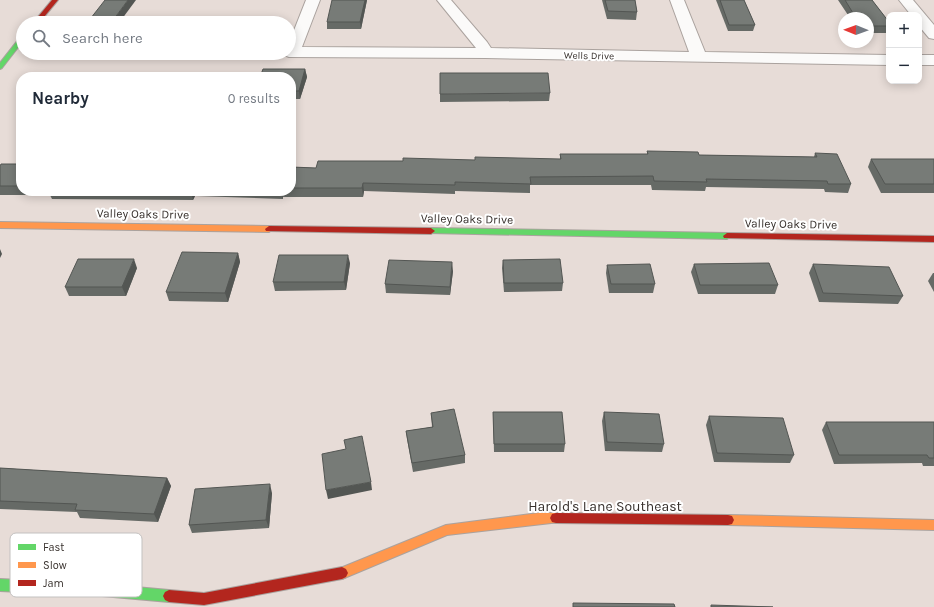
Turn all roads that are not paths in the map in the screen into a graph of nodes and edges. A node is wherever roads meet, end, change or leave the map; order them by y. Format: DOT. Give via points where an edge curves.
graph roads {
  1 [pos="55,0"];
  2 [pos="313,0"];
  3 [pos="444,0"];
  4 [pos="677,0"];
  5 [pos="906,0"];
  6 [pos="916,12"];
  7 [pos="42,16"];
  8 [pos="922,20"];
  9 [pos="934,35"];
  10 [pos="296,40"];
  11 [pos="16,49"];
  12 [pos="296,52"];
  13 [pos="485,53"];
  14 [pos="699,57"];
  15 [pos="886,60"];
  16 [pos="922,60"];
  17 [pos="934,60"];
  18 [pos="0,67"];
  19 [pos="0,225"];
  20 [pos="934,239"];
  21 [pos="934,525"];
  22 [pos="0,585"];
  23 [pos="10,586"];
  24 [pos="85,597"];
  25 [pos="99,599"];
  1 -- 7 [label="street"];
  2 -- 10 [label="street"];
  3 -- 13 [label="street" via="482,45"];
  4 -- 14 [label="street"];
  5 -- 6 [label="street"];
  8 -- 9 [label="street"];
  11 -- 18 [label="street"];
  12 -- 13 [label="street, Wells Drive"];
  13 -- 14 [label="street, Wells Drive"];
  14 -- 15 [label="street, Wells Drive"];
  16 -- 17 [label="street"];
  19 -- 20 [label="street, Valley Oaks Drive"];
  21 -- 25 [label="street, Harold's Lane Southeast" via="539,518 446,530 340,574 204,599"];
  22 -- 23 [label="street, Harold's Lane Southeast"];
  24 -- 25 [label="street, Harold's Lane Southeast"];
}
